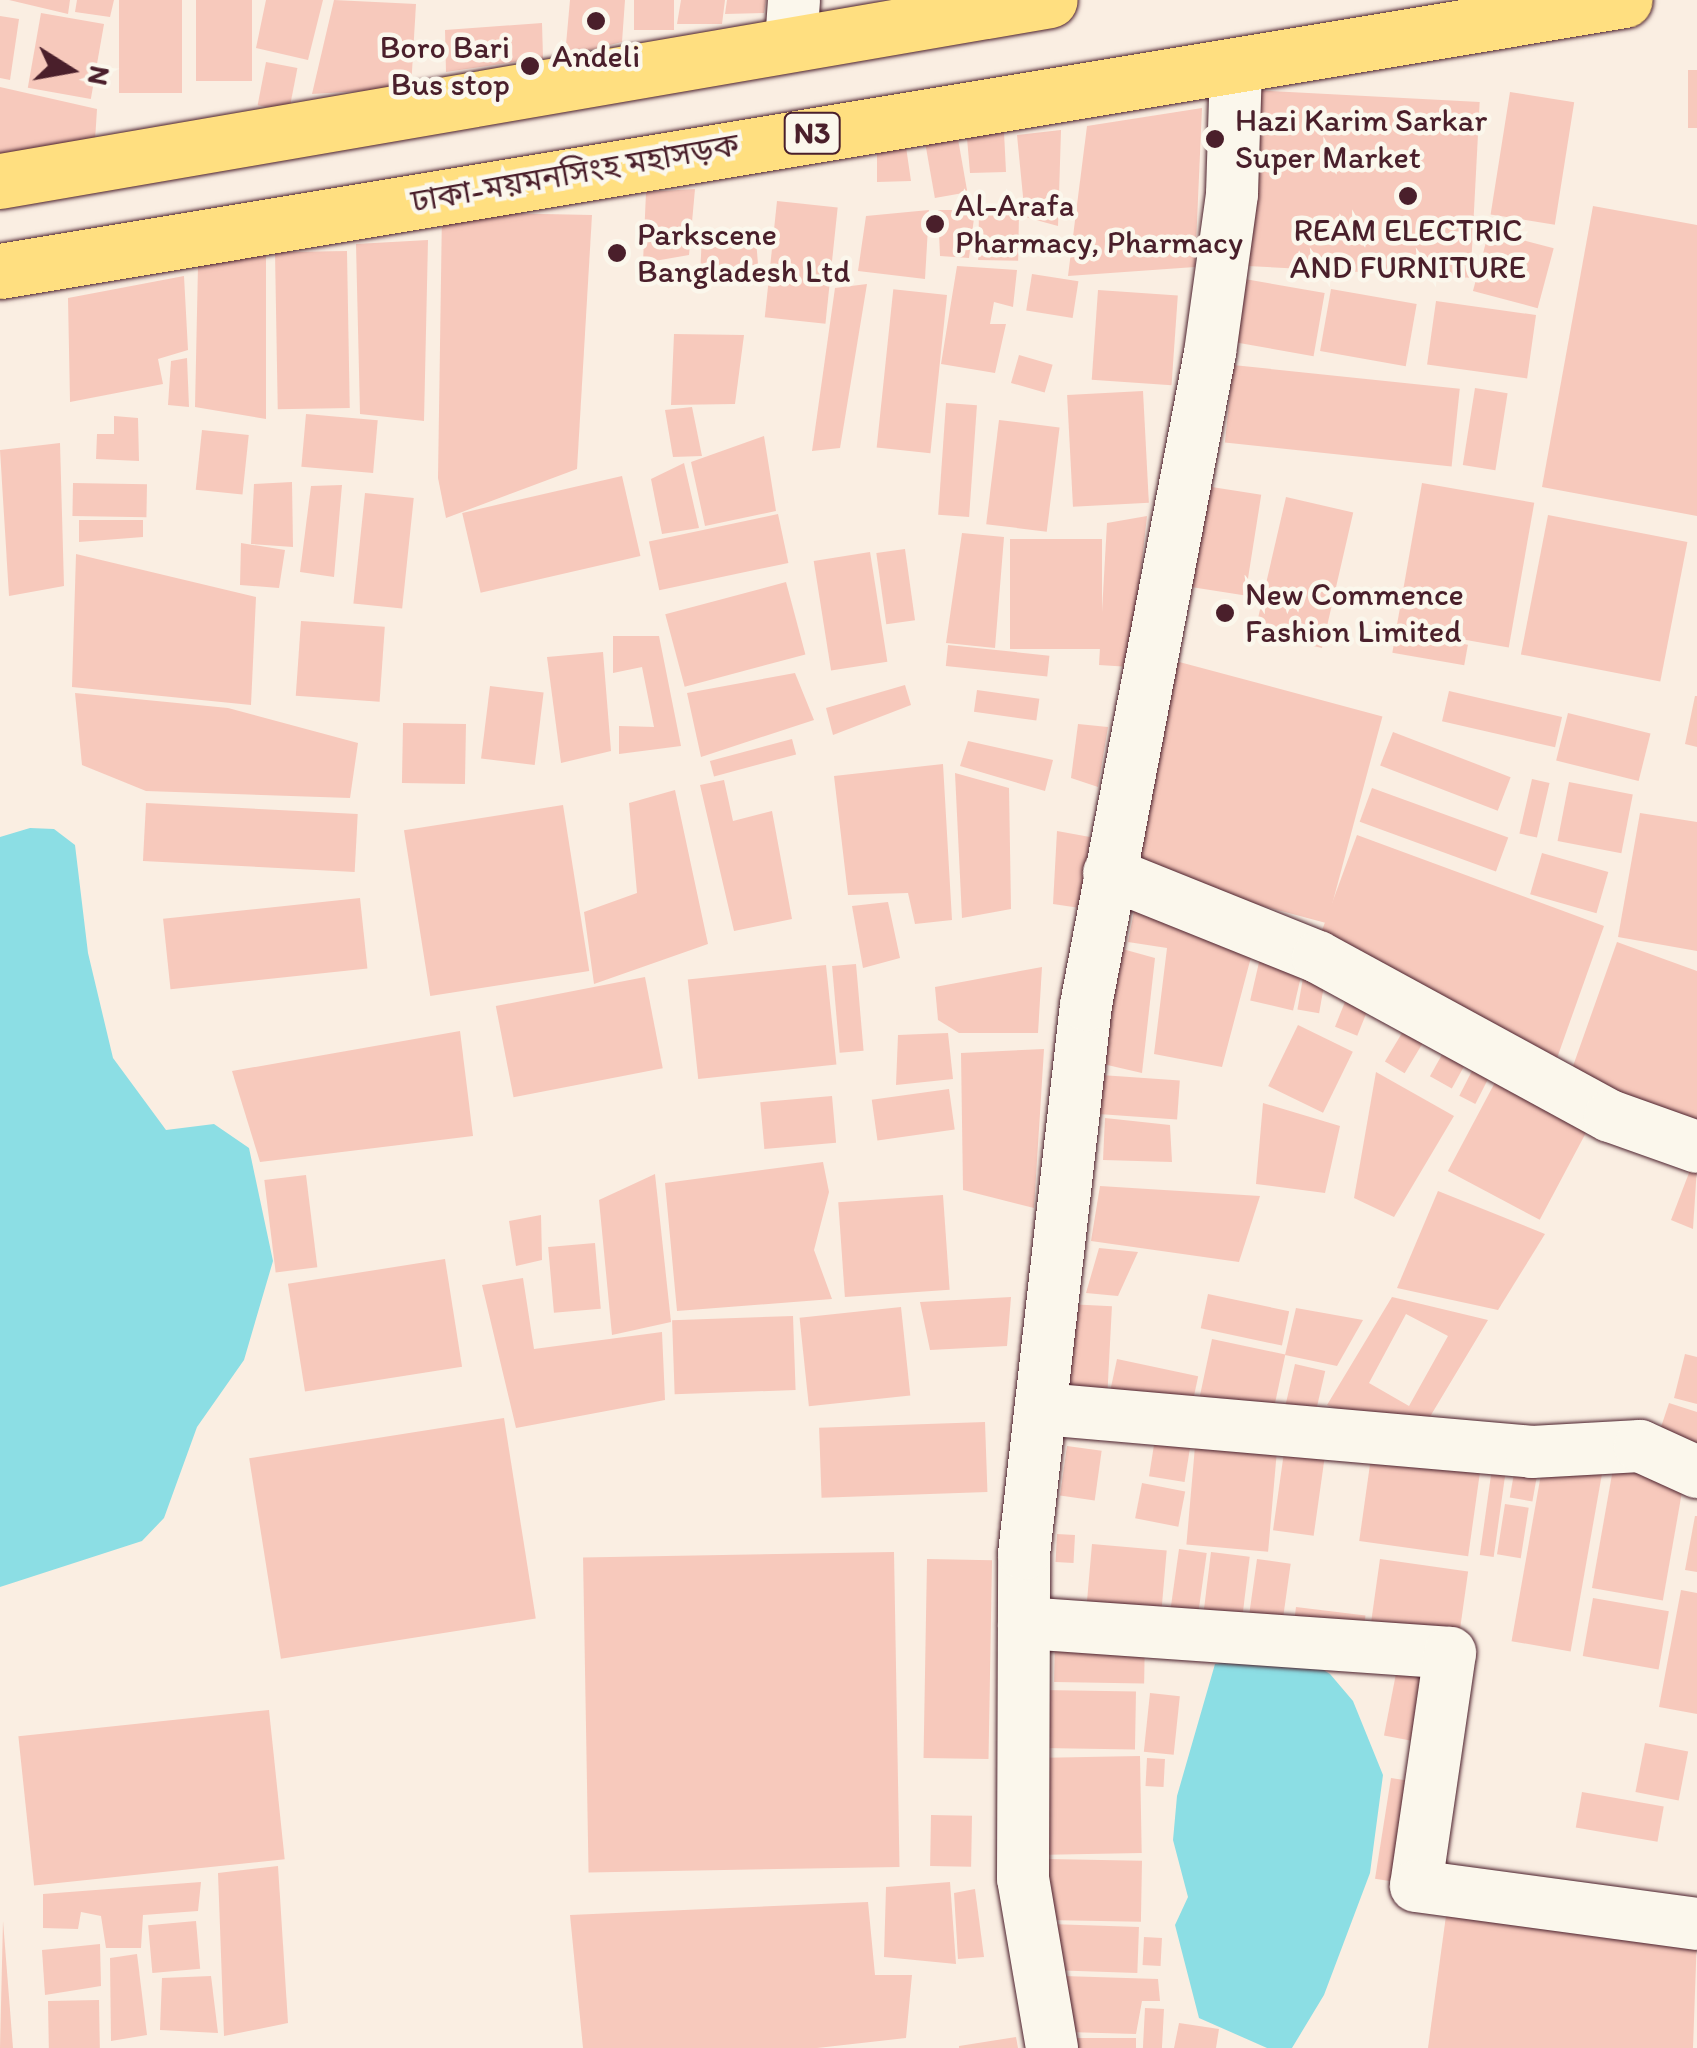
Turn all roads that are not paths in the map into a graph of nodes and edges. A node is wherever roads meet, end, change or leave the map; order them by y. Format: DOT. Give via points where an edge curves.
graph roads {
  1 [pos="1050,0"];
  2 [pos="1624,0"];
  3 [pos="792,22"];
  4 [pos="1236,66"];
  5 [pos="0,182"];
  6 [pos="0,271"];
  7 [pos="1109,873"];
  8 [pos="1697,1147"];
  9 [pos="1043,1409"];
  10 [pos="1697,1472"];
  11 [pos="1024,1623"];
  12 [pos="1697,1924"];
  13 [pos="1052,2048"];
  1 -- 3 [label="highway"];
  2 -- 4 [label="highway, ঢাকা-ময়মনসিংহ মহাসড়ক / N3"];
  3 -- 5 [label="highway" via="640,77"];
  4 -- 6 [label="highway, ঢাকা-ময়মনসিংহ মহাসড়ক / N3"];
  4 -- 7 [label="street" via="1232,194 1210,353"];
  7 -- 8 [label="street" via="1318,957 1610,1116"];
  7 -- 9 [label="street"];
  9 -- 10 [label="street" via="1532,1452 1640,1446"];
  9 -- 11 [label="street"];
  11 -- 12 [label="street" via="1450,1653 1416,1886"];
  11 -- 13 [label="street" via="1023,1879"];
}
